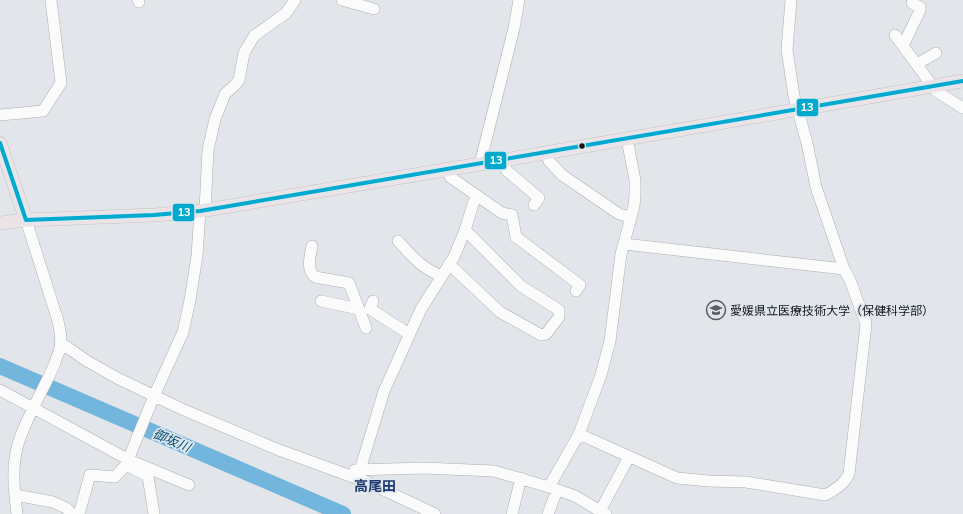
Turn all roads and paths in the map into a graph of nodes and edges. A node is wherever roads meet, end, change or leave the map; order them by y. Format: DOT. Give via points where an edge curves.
graph roads {
  1 [pos="51,0"];
  2 [pos="295,0"];
  3 [pos="342,0"];
  4 [pos="519,0"];
  5 [pos="792,0"];
  6 [pos="912,3"];
  7 [pos="374,9"];
  8 [pos="896,34"];
  9 [pos="903,46"];
  10 [pos="936,53"];
  11 [pos="917,64"];
  12 [pos="963,80"];
  13 [pos="932,86"];
  14 [pos="963,108"];
  15 [pos="797,109"];
  16 [pos="0,115"];
  17 [pos="627,139"];
  18 [pos="0,143"];
  19 [pos="546,153"];
  20 [pos="504,160"];
  21 [pos="480,164"];
  22 [pos="448,169"];
  23 [pos="476,195"];
  24 [pos="534,205"];
  25 [pos="202,210"];
  26 [pos="631,218"];
  27 [pos="26,220"];
  28 [pos="0,223"];
  29 [pos="465,230"];
  30 [pos="398,241"];
  31 [pos="624,244"];
  32 [pos="312,246"];
  33 [pos="450,264"];
  34 [pos="844,269"];
  35 [pos="442,276"];
  36 [pos="576,291"];
  37 [pos="321,301"];
  38 [pos="365,308"];
  39 [pos="366,328"];
  40 [pos="410,334"];
  41 [pos="60,346"];
  42 [pos="0,390"];
  43 [pos="153,399"];
  44 [pos="34,407"];
  45 [pos="579,434"];
  46 [pos="629,457"];
  47 [pos="128,460"];
  48 [pos="360,470"];
  49 [pos="338,471"];
  50 [pos="521,478"];
  51 [pos="189,485"];
  52 [pos="553,488"];
  53 [pos="15,495"];
  54 [pos="602,513"];
  55 [pos="17,514"];
  56 [pos="72,514"];
  57 [pos="79,514"];
  58 [pos="154,514"];
  59 [pos="435,514"];
  60 [pos="512,514"];
  61 [pos="548,514"];
  1 -- 16 [label="street" via="61,83 43,111"];
  2 -- 25 [label="street" via="286,13 254,36 244,53 239,80 225,94 215,119 208,150"];
  3 -- 7 [label="street"];
  4 -- 21 [label="street"];
  5 -- 15 [label="street" via="787,50"];
  6 -- 9 [label="street" via="920,7 920,10"];
  8 -- 9 [label="street"];
  9 -- 11 [label="street"];
  10 -- 11 [label="street"];
  11 -- 13 [label="street"];
  12 -- 13 [label="main road"];
  13 -- 14 [label="street"];
  13 -- 15 [label="main road"];
  15 -- 17 [label="main road"];
  15 -- 34 [label="street" via="816,187"];
  17 -- 19 [label="main road"];
  17 -- 26 [label="street" via="634,180 634,206"];
  18 -- 27 [label="main road"];
  19 -- 20 [label="main road"];
  19 -- 26 [label="street" via="549,161 562,175 619,214"];
  20 -- 21 [label="main road"];
  20 -- 24 [label="street" via="506,170 539,198"];
  21 -- 22 [label="main road"];
  22 -- 23 [label="street" via="450,177"];
  22 -- 25 [label="main road"];
  23 -- 29 [label="street"];
  23 -- 36 [label="street" via="502,213 512,215 516,237 580,285"];
  25 -- 27 [label="main road" via="154,216"];
  25 -- 43 [label="street" via="197,256 183,332"];
  26 -- 31 [label="street"];
  27 -- 28 [label="main road"];
  27 -- 41 [label="street" via="61,332"];
  29 -- 33 [label="street"];
  29 -- 33 [label="street" via="521,286 559,310 559,317 546,334 541,335 500,312"];
  30 -- 35 [label="street" via="419,264"];
  31 -- 34 [label="street"];
  31 -- 45 [label="street" via="620,254 610,341 601,375"];
  32 -- 38 [label="street" via="310,273 315,277 349,283"];
  33 -- 35 [label="street"];
  34 -- 46 [label="street" via="866,324 849,474 831,493 825,495 746,482 677,478"];
  35 -- 40 [label="street" via="421,309"];
  37 -- 38 [label="street"];
  38 -- 39 [label="street"];
  38 -- 40 [label="street"];
  40 -- 48 [label="street" via="384,391"];
  41 -- 43 [label="street"];
  41 -- 44 [label="street" via="49,377"];
  42 -- 44 [label="street"];
  43 -- 47 [label="street"];
  43 -- 49 [label="street"];
  44 -- 47 [label="street"];
  44 -- 53 [label="street" via="24,426 14,460"];
  45 -- 46 [label="street"];
  45 -- 52 [label="street"];
  46 -- 54 [label="street"];
  47 -- 51 [label="street"];
  47 -- 57 [label="street" via="115,477 90,475"];
  47 -- 58 [label="street" via="148,476"];
  48 -- 49 [label="street"];
  48 -- 50 [label="street" via="467,469 494,471"];
  49 -- 59 [label="street"];
  50 -- 52 [label="street"];
  50 -- 60 [label="street"];
  52 -- 54 [label="street" via="582,500"];
  52 -- 61 [label="street"];
  53 -- 55 [label="street"];
  53 -- 56 [label="street" via="53,502"];
}
